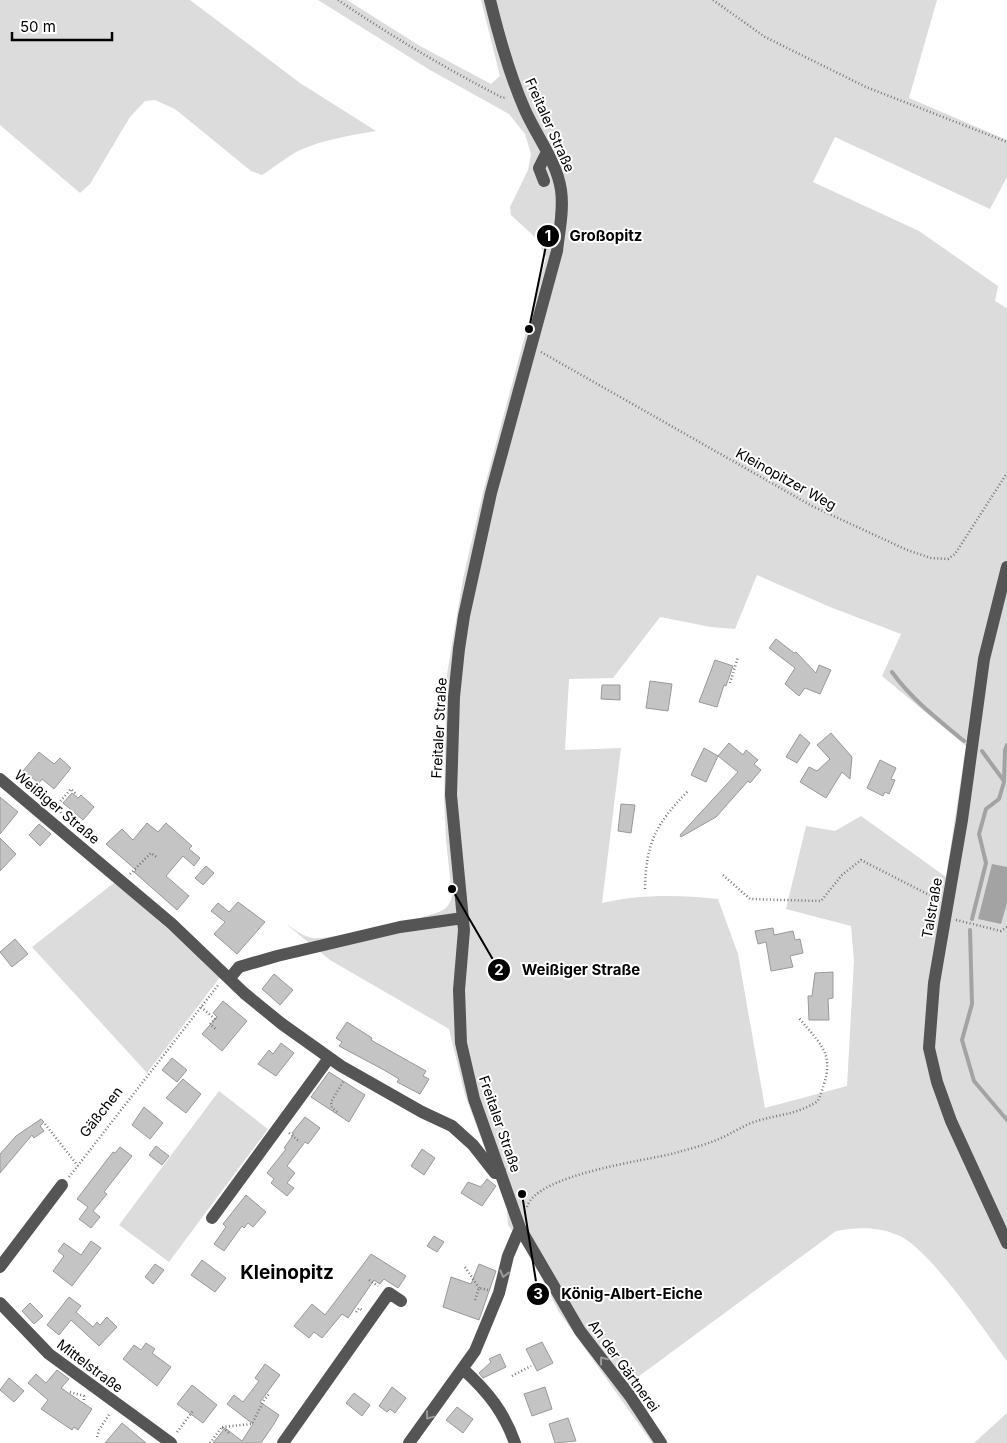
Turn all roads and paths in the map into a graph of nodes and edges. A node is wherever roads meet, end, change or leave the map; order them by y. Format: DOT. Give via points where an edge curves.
graph roads {
  1 [pos="338,0"];
  2 [pos="490,0"];
  3 [pos="714,0"];
  4 [pos="518,95"];
  5 [pos="1007,142"];
  6 [pos="546,154"];
  7 [pos="544,181"];
  8 [pos="530,348"];
  9 [pos="1007,473"];
  10 [pos="1007,567"];
  11 [pos="738,657"];
  12 [pos="730,683"];
  13 [pos="0,779"];
  14 [pos="688,791"];
  15 [pos="78,795"];
  16 [pos="62,814"];
  17 [pos="158,858"];
  18 [pos="723,875"];
  19 [pos="124,882"];
  20 [pos="645,889"];
  21 [pos="948,904"];
  22 [pos="463,918"];
  23 [pos="963,922"];
  24 [pos="1007,927"];
  25 [pos="228,976"];
  26 [pos="201,1007"];
  27 [pos="798,1016"];
  28 [pos="217,1030"];
  29 [pos="329,1058"];
  30 [pos="341,1077"];
  31 [pos="337,1112"];
  32 [pos="45,1124"];
  33 [pos="284,1129"];
  34 [pos="300,1142"];
  35 [pos="78,1166"];
  36 [pos="500,1171"];
  37 [pos="62,1185"];
  38 [pos="212,1218"];
  39 [pos="520,1228"];
  40 [pos="1007,1243"];
  41 [pos="0,1267"];
  42 [pos="464,1267"];
  43 [pos="479,1288"];
  44 [pos="495,1292"];
  45 [pos="476,1300"];
  46 [pos="401,1301"];
  47 [pos="0,1303"];
  48 [pos="531,1366"];
  49 [pos="464,1370"];
  50 [pos="512,1376"];
  51 [pos="70,1392"];
  52 [pos="270,1393"];
  53 [pos="84,1400"];
  54 [pos="193,1411"];
  55 [pos="107,1417"];
  56 [pos="222,1427"];
  57 [pos="230,1434"];
  58 [pos="97,1437"];
  59 [pos="171,1442"];
  60 [pos="210,1443"];
  61 [pos="283,1443"];
  62 [pos="409,1443"];
  63 [pos="515,1443"];
  64 [pos="661,1443"];
  1 -- 4 [label="path" via="391,37 441,66 502,98"];
  2 -- 4 [label="street, Freitaler Straße"];
  3 -- 5 [label="path" via="765,37 866,88"];
  4 -- 6 [label="street, Freitaler Straße"];
  6 -- 7 [label="street" via="540,168"];
  6 -- 8 [label="street, Freitaler Straße" via="561,190 561,222 557,251"];
  8 -- 9 [label="path, Kleinopitzer Weg" via="812,506 931,558 948,560 955,554"];
  8 -- 22 [label="street, Freitaler Straße" via="492,493 459,649 451,795"];
  10 -- 21 [label="street, Talstraße" via="984,658"];
  11 -- 12 [label="path"];
  13 -- 19 [label="street, Weißiger Straße"];
  14 -- 20 [label="path" via="668,811 654,833 646,860"];
  15 -- 16 [label="path" via="71,789 57,805"];
  17 -- 19 [label="path" via="151,853"];
  18 -- 21 [label="path" via="750,899 821,901 842,875 861,860"];
  19 -- 25 [label="street, Weißiger Straße"];
  21 -- 40 [label="street, Talstraße" via="934,983 929,1048 951,1120"];
  22 -- 25 [label="street" via="400,927 277,956 239,967"];
  22 -- 36 [label="street, Freitaler Straße" via="459,990 461,1043 474,1099"];
  23 -- 24 [label="path" via="1001,931"];
  25 -- 26 [label="path, Gäßchen"];
  25 -- 29 [label="street, Weißiger Straße" via="282,1024"];
  26 -- 28 [label="path" via="215,1019 210,1024"];
  26 -- 35 [label="path, Gäßchen"];
  27 -- 39 [label="path" via="826,1050 828,1067 818,1101 802,1111 756,1122 716,1140 565,1180 529,1201"];
  29 -- 36 [label="street, Weißiger Straße" via="452,1126 473,1145 495,1173"];
  29 -- 38 [label="street"];
  30 -- 31 [label="path" via="343,1082 330,1102"];
  32 -- 35 [label="path"];
  33 -- 34 [label="path"];
  35 -- 37 [label="path, Gäßchen"];
  36 -- 39 [label="street, Freitaler Straße"];
  37 -- 41 [label="street"];
  39 -- 49 [label="street, one-way" via="490,1315"];
  64 -- 39 [label="street, An der Gärtnerei, one-way" via="580,1331"];
  42 -- 43 [label="path"];
  43 -- 44 [label="path"];
  43 -- 45 [label="path"];
  46 -- 61 [label="street" via="389,1293"];
  47 -- 59 [label="street, Mittelstraße" via="55,1360"];
  48 -- 50 [label="path"];
  49 -- 62 [label="street, one-way"];
  49 -- 63 [label="street" via="486,1389 498,1406 509,1423"];
  51 -- 53 [label="path" via="84,1396"];
  52 -- 56 [label="path" via="252,1424"];
  54 -- 59 [label="path"];
  55 -- 58 [label="path"];
  56 -- 57 [label="path"];
  56 -- 60 [label="path"];
}
